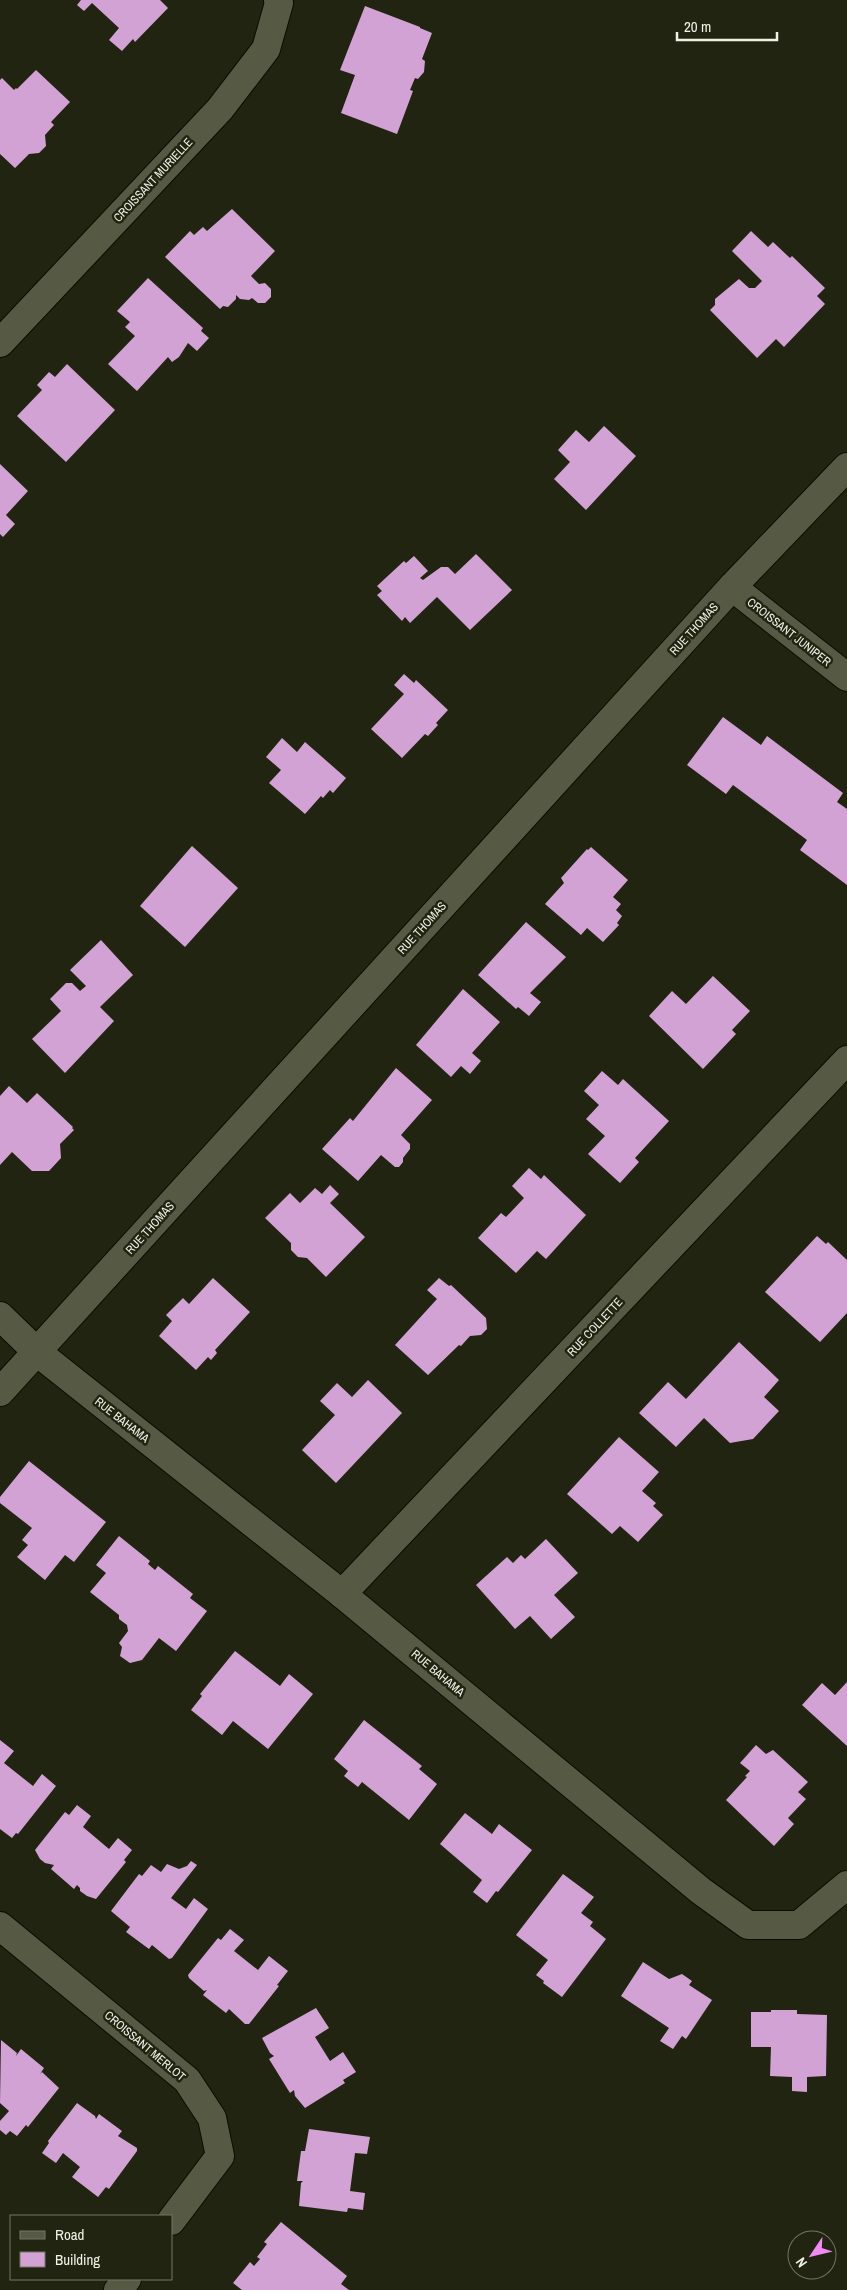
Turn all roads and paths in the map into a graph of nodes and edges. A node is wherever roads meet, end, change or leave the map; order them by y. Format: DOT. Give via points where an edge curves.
graph roads {
  1 [pos="278,0"];
  2 [pos="0,343"];
  3 [pos="847,468"];
  4 [pos="732,587"];
  5 [pos="847,676"];
  6 [pos="847,1060"];
  7 [pos="0,1316"];
  8 [pos="37,1352"];
  9 [pos="0,1392"];
  10 [pos="342,1594"];
  11 [pos="847,1884"];
  12 [pos="0,1926"];
  13 [pos="172,2219"];
  14 [pos="126,2280"];
  15 [pos="118,2290"];
  1 -- 2 [label="street, CROISSANT MURIELLE" via="266,49 220,109"];
  3 -- 4 [label="street, RUE THOMAS"];
  4 -- 5 [label="street, CROISSANT JUNIPER"];
  4 -- 8 [label="street, RUE THOMAS"];
  6 -- 10 [label="street, RUE COLLETTE"];
  7 -- 8 [label="street, RUE BAHAMA"];
  8 -- 9 [label="street, RUE THOMAS"];
  8 -- 10 [label="street, RUE BAHAMA"];
  10 -- 11 [label="street, RUE BAHAMA" via="701,1892 748,1926 799,1925"];
  12 -- 13 [label="street, CROISSANT MERLOT" via="186,2080 212,2118 220,2156"];
  14 -- 15 [label="street"];
}
